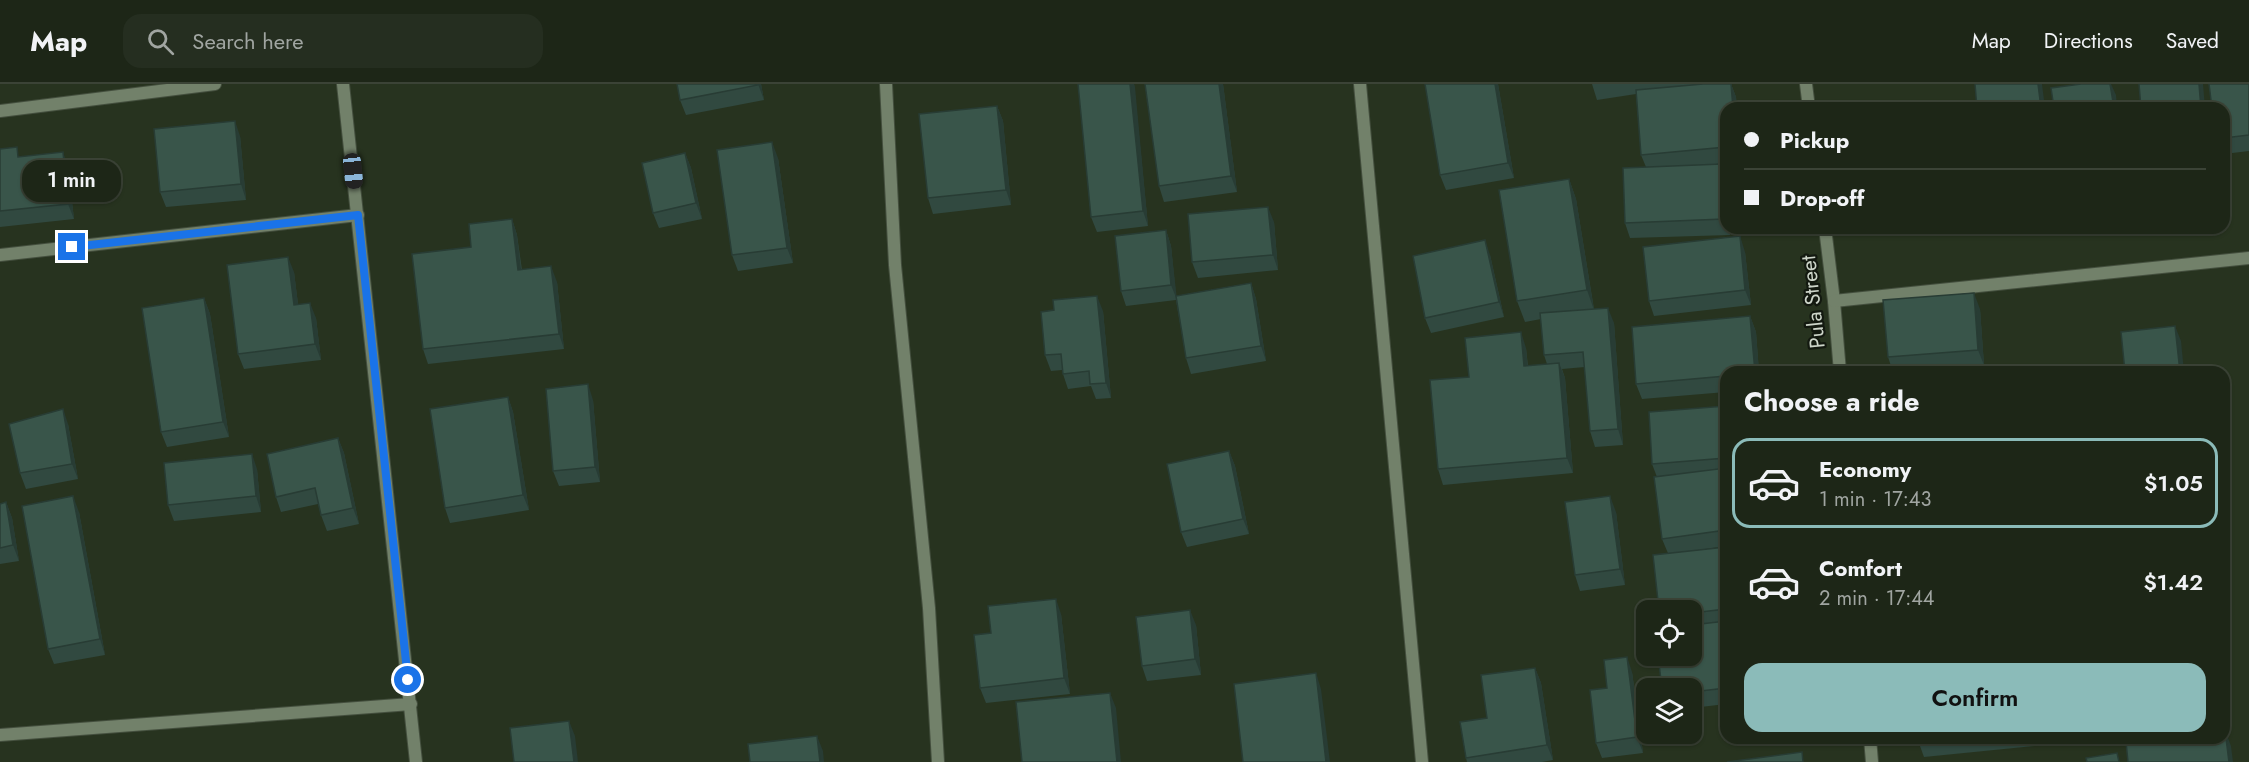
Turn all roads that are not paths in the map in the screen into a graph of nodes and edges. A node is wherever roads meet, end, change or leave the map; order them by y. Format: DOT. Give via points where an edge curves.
graph roads {
  1 [pos="215,84"];
  2 [pos="343,84"];
  3 [pos="886,84"];
  4 [pos="1360,84"];
  5 [pos="1806,84"];
  6 [pos="1808,102"];
  7 [pos="0,111"];
  8 [pos="358,215"];
  9 [pos="1826,234"];
  10 [pos="0,255"];
  11 [pos="2249,258"];
  12 [pos="1834,301"];
  13 [pos="1839,366"];
  14 [pos="411,704"];
  15 [pos="0,735"];
  16 [pos="1870,744"];
  17 [pos="416,762"];
  18 [pos="938,762"];
  19 [pos="1422,762"];
  20 [pos="1872,762"];
  1 -- 7 [label="street"];
  2 -- 8 [label="street"];
  3 -- 18 [label="street" via="895,265 929,608"];
  4 -- 19 [label="street"];
  5 -- 6 [label="street"];
  8 -- 10 [label="street"];
  8 -- 14 [label="street"];
  9 -- 12 [label="street, Pula Street"];
  11 -- 12 [label="street"];
  12 -- 13 [label="street, Pula Street"];
  14 -- 15 [label="street"];
  14 -- 17 [label="street"];
  16 -- 20 [label="street"];
}
